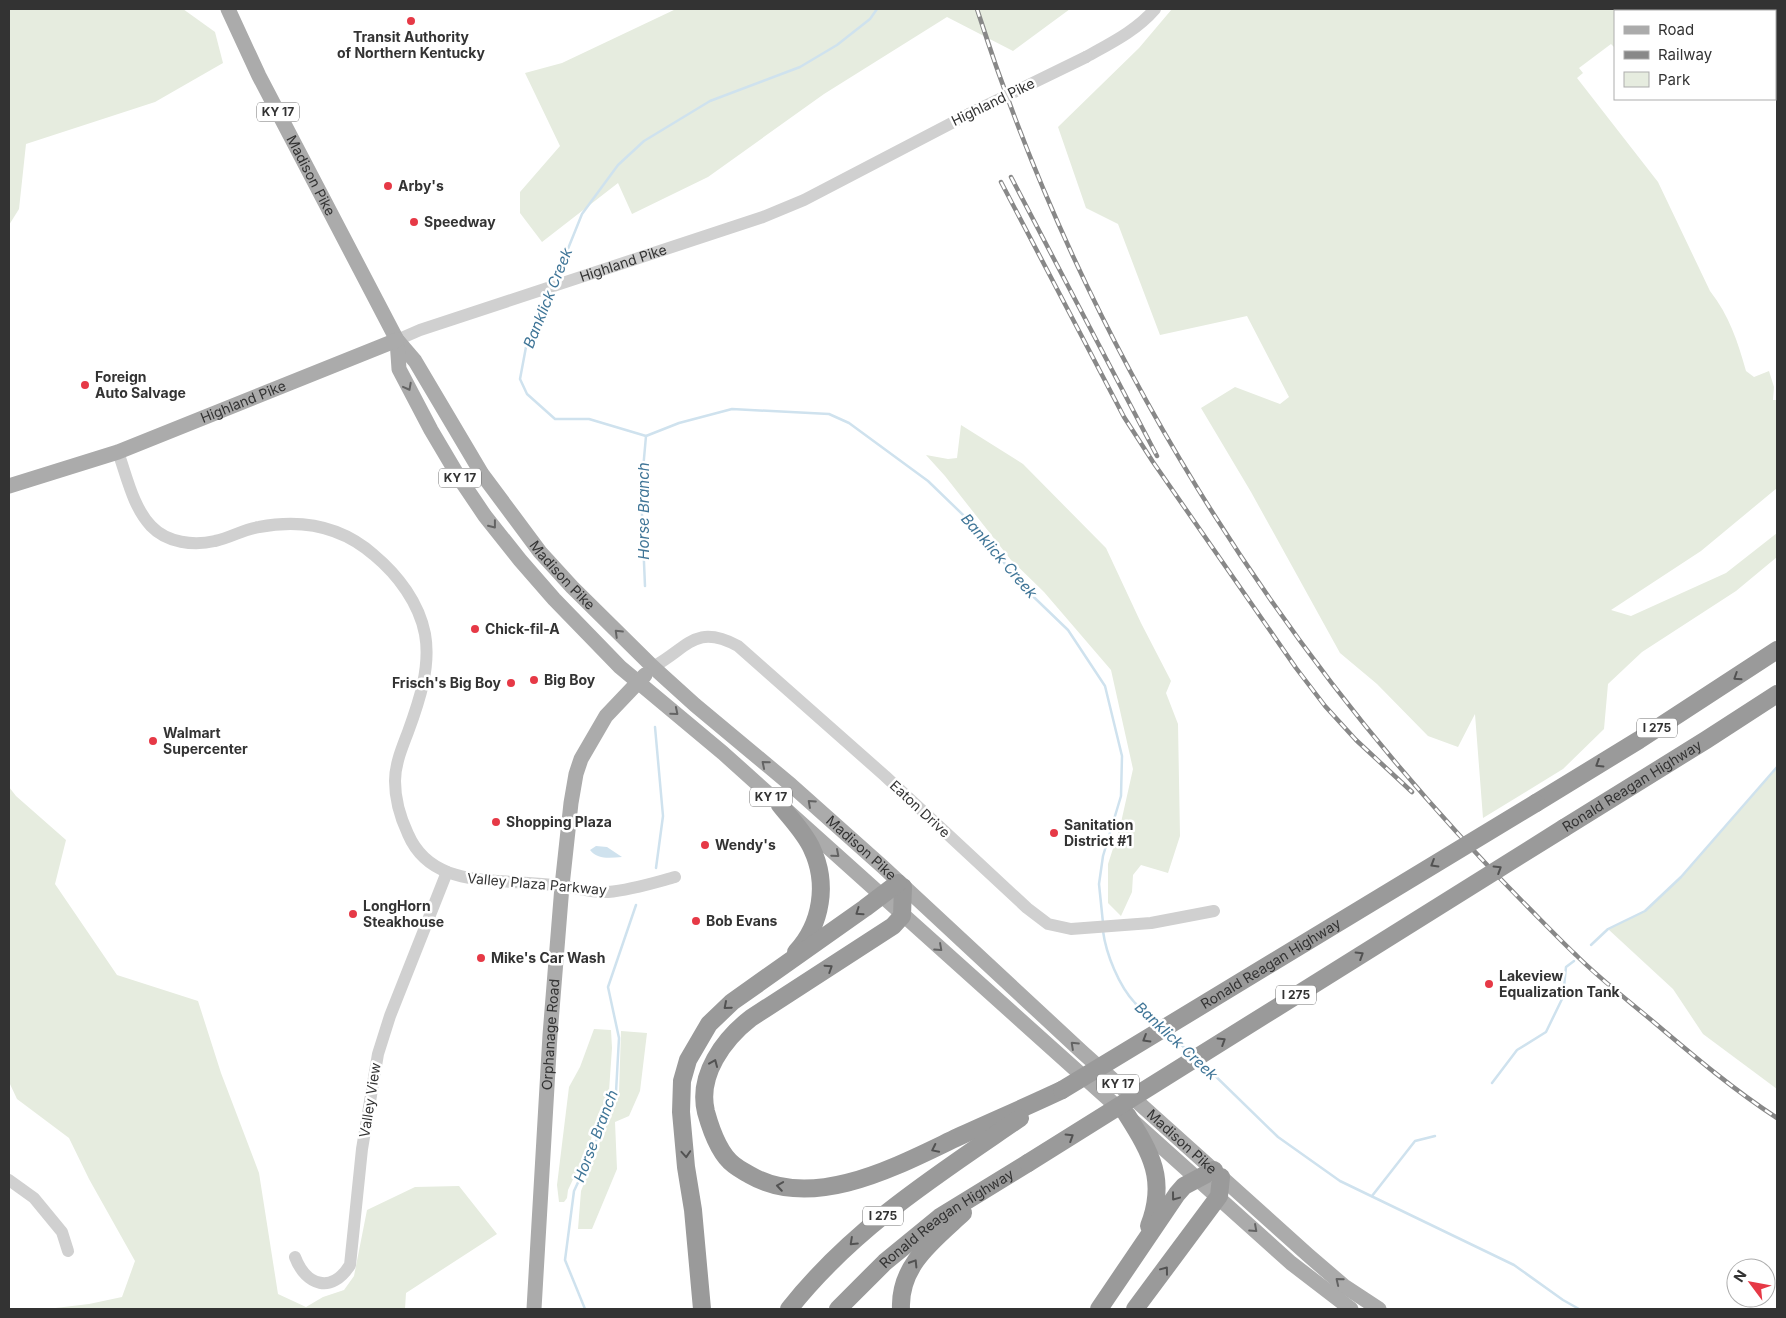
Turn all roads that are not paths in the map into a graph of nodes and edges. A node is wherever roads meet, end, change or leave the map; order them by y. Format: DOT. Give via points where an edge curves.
graph roads {
  1 [pos="228,9"];
  2 [pos="1156,9"];
  3 [pos="397,340"];
  4 [pos="118,452"];
  5 [pos="9,486"];
  6 [pos="1777,650"];
  7 [pos="653,667"];
  8 [pos="637,681"];
  9 [pos="1777,694"];
  10 [pos="780,805"];
  11 [pos="447,872"];
  12 [pos="675,877"];
  13 [pos="901,885"];
  14 [pos="562,886"];
  15 [pos="882,894"];
  16 [pos="1214,911"];
  17 [pos="902,916"];
  18 [pos="784,964"];
  19 [pos="1127,1115"];
  20 [pos="984,1133"];
  21 [pos="1218,1174"];
  22 [pos="1198,1179"];
  23 [pos="9,1180"];
  24 [pos="994,1184"];
  25 [pos="1218,1196"];
  26 [pos="1140,1248"];
  27 [pos="68,1251"];
  28 [pos="295,1257"];
  29 [pos="534,1309"];
  30 [pos="702,1309"];
  31 [pos="789,1309"];
  32 [pos="838,1309"];
  33 [pos="901,1309"];
  34 [pos="1099,1309"];
  35 [pos="1135,1309"];
  36 [pos="1351,1309"];
  37 [pos="1379,1309"];
  1 -- 3 [label="main road, Madison Pike / KY 17" via="259,76"];
  2 -- 3 [label="street, Highland Pike, bridge" via="1128,34 804,200 763,217"];
  3 -- 4 [label="main road, Highland Pike"];
  7 -- 3 [label="main road, Madison Pike / KY 17, one-way" via="540,552 482,474 415,361"];
  3 -- 8 [label="main road, Madison Pike / KY 17, one-way" via="399,369 431,430 485,516 554,599"];
  4 -- 5 [label="main road, Highland Pike"];
  4 -- 11 [label="street, Valley Plaza Parkway" via="139,509 153,529 166,537 195,543 215,542 257,527 296,523 332,529 374,554 396,576 418,612 425,634 426,652 421,690 399,757 395,779 397,803 412,842 426,860"];
  6 -- 20 [label="highway, Ronald Reagan Highway / I 275, one-way, bridge" via="1536,803 1062,1090"];
  7 -- 8 [label="main road, Orphanage Road"];
  13 -- 7 [label="main road, Madison Pike / KY 17, one-way"];
  7 -- 16 [label="street, Eaton Drive" via="699,637 712,636 738,646 1048,924 1071,929 1133,925"];
  8 -- 10 [label="main road, Madison Pike / KY 17, one-way"];
  8 -- 14 [label="main road, Orphanage Road" via="606,716 580,760 571,803"];
  24 -- 9 [label="highway, Ronald Reagan Highway / I 275, one-way, bridge"];
  10 -- 15 [label="main road, Madison Pike / KY 17, one-way"];
  10 -- 18 [label="highway" via="812,849 820,870 821,888 815,922 800,948"];
  11 -- 14 [label="street, Valley Plaza Parkway" via="464,878"];
  11 -- 28 [label="street, Valley View" via="378,1054 362,1149 350,1266 333,1282 320,1283 300,1270"];
  12 -- 14 [label="street, Valley Plaza Parkway" via="607,892"];
  13 -- 15 [label="highway"];
  13 -- 17 [label="highway"];
  21 -- 13 [label="main road, Madison Pike / KY 17, one-way"];
  14 -- 29 [label="main road, Orphanage Road"];
  15 -- 17 [label="main road, Madison Pike / KY 17"];
  15 -- 18 [label="highway, one-way"];
  17 -- 19 [label="main road, Madison Pike / KY 17, one-way"];
  20 -- 17 [label="highway, one-way" via="898,1167 849,1182 784,1188 765,1183 733,1165 724,1155 710,1126 705,1107 706,1085 722,1046 735,1030 893,926"];
  18 -- 30 [label="highway, one-way" via="732,1002 709,1024 688,1060 682,1081 686,1167"];
  19 -- 22 [label="main road, Madison Pike / KY 17"];
  19 -- 26 [label="highway" via="1146,1146 1157,1185 1155,1211"];
  20 -- 31 [label="highway, I 275, one-way" via="888,1211"];
  21 -- 22 [label="highway"];
  21 -- 25 [label="highway"];
  37 -- 21 [label="main road, Madison Pike / KY 17, one-way" via="1344,1286"];
  22 -- 25 [label="main road, Madison Pike / KY 17"];
  22 -- 26 [label="highway, one-way" via="1176,1194"];
  23 -- 27 [label="street" via="28,1192 45,1211 62,1232"];
  24 -- 32 [label="highway, Ronald Reagan Highway / I 275" via="924,1229"];
  33 -- 24 [label="highway, one-way" via="907,1275 914,1262 935,1237"];
  35 -- 25 [label="highway, one-way"];
  25 -- 36 [label="main road, Madison Pike / KY 17, one-way" via="1291,1263"];
  26 -- 34 [label="highway"];
}
